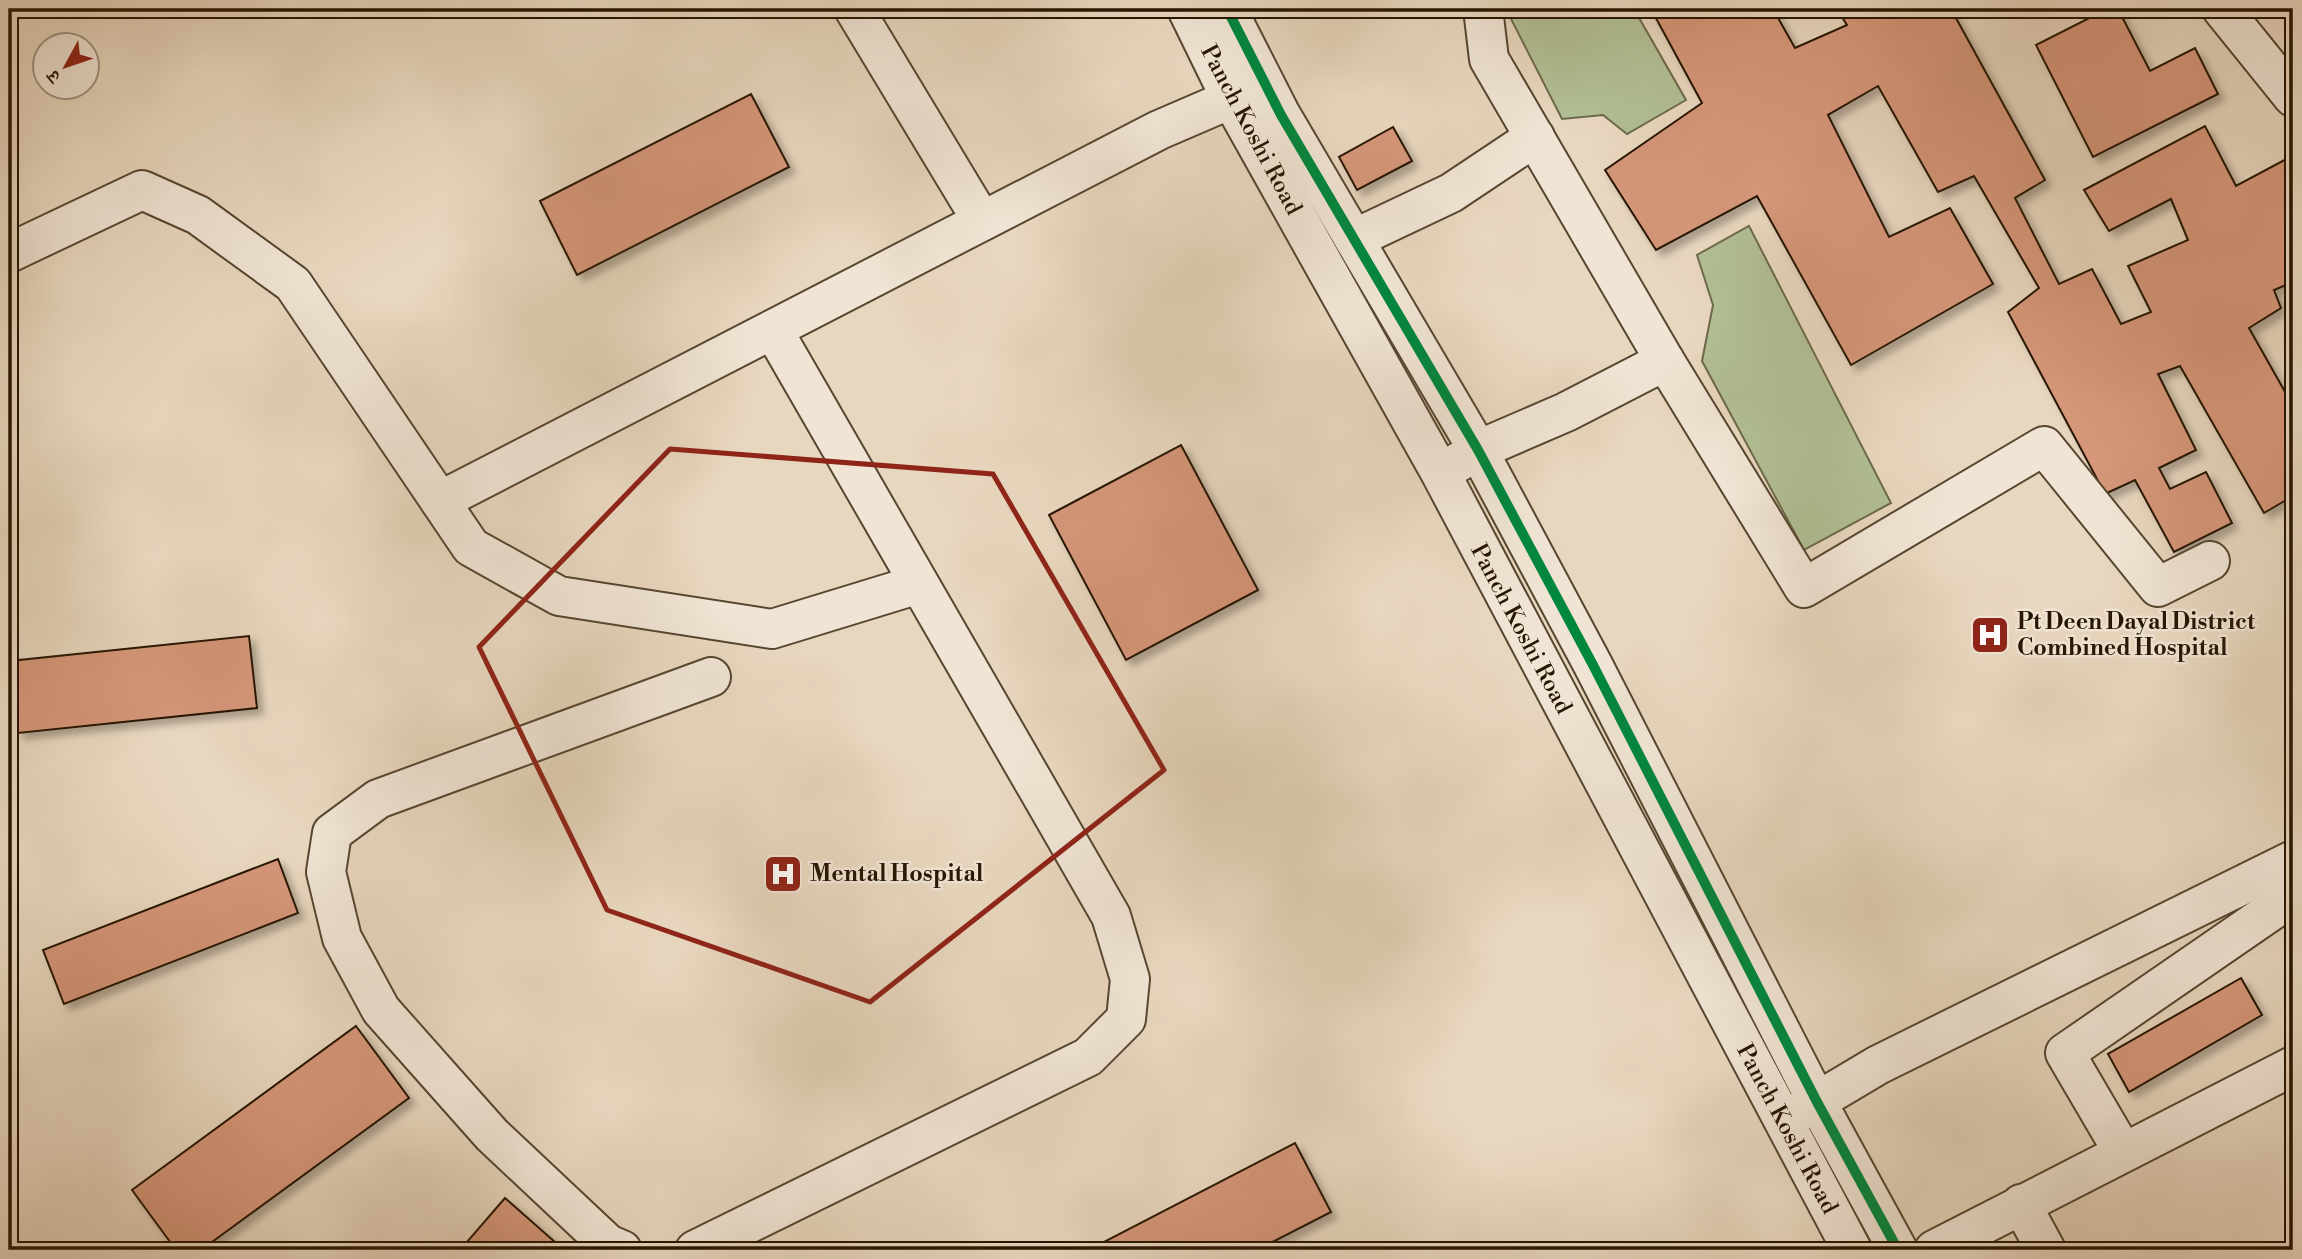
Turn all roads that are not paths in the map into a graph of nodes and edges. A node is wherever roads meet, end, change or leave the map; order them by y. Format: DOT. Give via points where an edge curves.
graph roads {
  1 [pos="854,9"];
  2 [pos="1187,9"];
  3 [pos="1227,9"];
  4 [pos="1487,9"];
  5 [pos="2222,9"];
  6 [pos="2293,97"];
  7 [pos="1231,99"];
  8 [pos="1535,137"];
  9 [pos="982,221"];
  10 [pos="1354,239"];
  11 [pos="9,253"];
  12 [pos="773,330"];
  13 [pos="1665,361"];
  14 [pos="1478,450"];
  15 [pos="1441,474"];
  16 [pos="440,501"];
  17 [pos="2210,561"];
  18 [pos="919,584"];
  19 [pos="711,677"];
  20 [pos="2293,860"];
  21 [pos="2293,896"];
  22 [pos="2293,1066"];
  23 [pos="1817,1102"];
  24 [pos="1783,1121"];
  25 [pos="2123,1152"];
  26 [pos="2021,1204"];
  27 [pos="622,1250"];
  28 [pos="695,1250"];
  29 [pos="1852,1250"];
  30 [pos="1898,1250"];
  31 [pos="1934,1250"];
  32 [pos="2046,1250"];
  1 -- 9 [label="street"];
  2 -- 7 [label="street, Panch Koshi Road"];
  3 -- 10 [label="street" via="1281,115"];
  4 -- 8 [label="street" via="1489,59"];
  5 -- 6 [label="street"];
  7 -- 9 [label="street" via="1159,130"];
  7 -- 15 [label="street, Panch Koshi Road"];
  8 -- 10 [label="street" via="1451,193"];
  8 -- 13 [label="street"];
  9 -- 12 [label="street"];
  10 -- 14 [label="street"];
  11 -- 16 [label="street" via="142,190 198,215 293,284"];
  12 -- 16 [label="street"];
  12 -- 18 [label="street"];
  13 -- 14 [label="street" via="1566,412"];
  13 -- 17 [label="street" via="1804,588 2044,446 2158,587"];
  14 -- 15 [label="street"];
  14 -- 23 [label="street" via="1600,677"];
  15 -- 24 [label="street, Panch Koshi Road"];
  16 -- 18 [label="street" via="471,547 559,596 772,629"];
  18 -- 28 [label="street" via="1111,916 1130,979 1126,1019 1088,1057"];
  19 -- 27 [label="street" via="378,799 332,833 326,872 342,938 380,1010 492,1135 608,1244"];
  20 -- 23 [label="street" via="1878,1065"];
  21 -- 25 [label="street" via="2065,1054"];
  22 -- 25 [label="street"];
  23 -- 24 [label="street"];
  23 -- 30 [label="street"];
  24 -- 29 [label="street, Panch Koshi Road"];
  25 -- 26 [label="street"];
  26 -- 31 [label="street"];
  26 -- 32 [label="street"];
}
